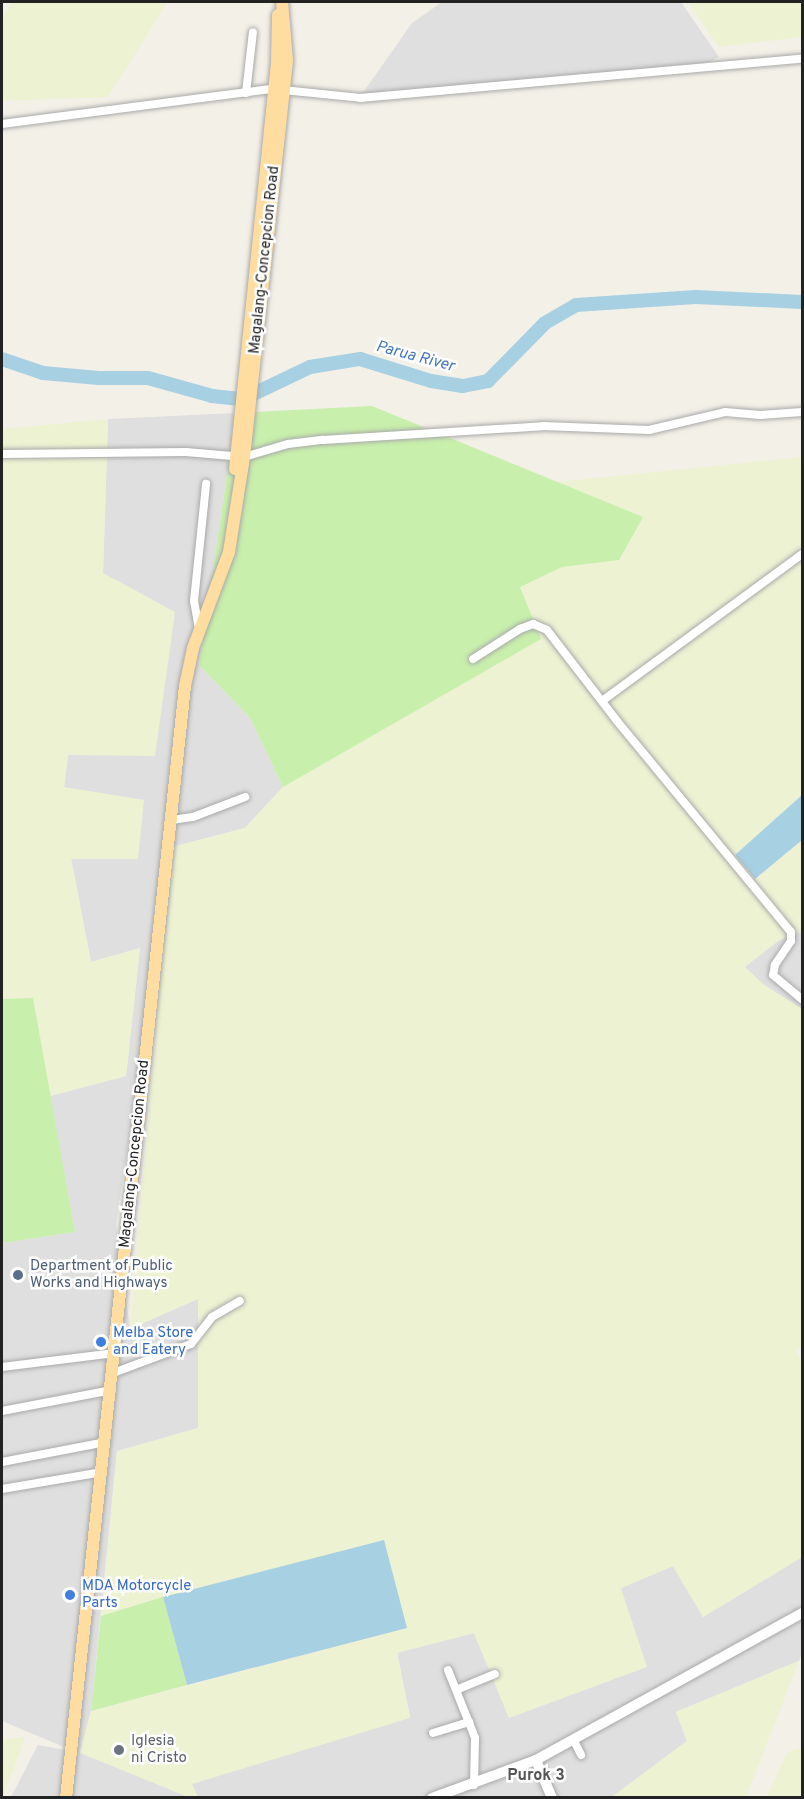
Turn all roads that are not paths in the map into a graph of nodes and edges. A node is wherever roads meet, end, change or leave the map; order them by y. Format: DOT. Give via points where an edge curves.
graph roads {
  1 [pos="276,2"];
  2 [pos="282,2"];
  3 [pos="253,32"];
  4 [pos="802,59"];
  5 [pos="246,93"];
  6 [pos="278,93"];
  7 [pos="2,124"];
  8 [pos="802,412"];
  9 [pos="2,454"];
  10 [pos="239,454"];
  11 [pos="206,484"];
  12 [pos="802,554"];
  13 [pos="199,631"];
  14 [pos="473,659"];
  15 [pos="602,701"];
  16 [pos="245,798"];
  17 [pos="171,820"];
  18 [pos="802,999"];
  19 [pos="240,1301"];
  20 [pos="115,1353"];
  21 [pos="2,1367"];
  22 [pos="113,1373"];
  23 [pos="112,1390"];
  24 [pos="2,1411"];
  25 [pos="106,1442"];
  26 [pos="2,1462"];
  27 [pos="103,1472"];
  28 [pos="2,1489"];
  29 [pos="802,1613"];
  30 [pos="448,1670"];
  31 [pos="495,1674"];
  32 [pos="456,1690"];
  33 [pos="469,1722"];
  34 [pos="433,1733"];
  35 [pos="573,1739"];
  36 [pos="581,1755"];
  37 [pos="536,1760"];
  38 [pos="474,1785"];
  39 [pos="66,1797"];
  40 [pos="432,1797"];
  41 [pos="552,1797"];
  1 -- 6 [label="main road, Magalang-Concepcion Road"];
  2 -- 6 [label="main road, Magalang-Concepcion Road" via="288,45"];
  3 -- 5 [label="street"];
  4 -- 6 [label="street" via="361,98"];
  5 -- 6 [label="street"];
  5 -- 7 [label="street"];
  6 -- 10 [label="main road, Magalang-Concepcion Road"];
  8 -- 10 [label="street" via="718,412 649,430 543,426 323,440"];
  9 -- 10 [label="street"];
  10 -- 13 [label="main road, Magalang-Concepcion Road" via="230,552"];
  11 -- 13 [label="street" via="194,601"];
  12 -- 15 [label="street"];
  13 -- 17 [label="main road, Magalang-Concepcion Road" via="185,686"];
  14 -- 15 [label="street" via="520,629 540,625"];
  15 -- 18 [label="street" via="790,932 791,942 775,965 773,975"];
  16 -- 17 [label="street" via="193,818"];
  17 -- 20 [label="main road, Magalang-Concepcion Road"];
  19 -- 22 [label="street" via="212,1317 191,1344"];
  20 -- 21 [label="street"];
  20 -- 22 [label="main road, Magalang-Concepcion Road"];
  22 -- 23 [label="main road, Magalang-Concepcion Road"];
  23 -- 24 [label="street"];
  23 -- 25 [label="main road, Magalang-Concepcion Road"];
  25 -- 26 [label="street"];
  25 -- 27 [label="main road, Magalang-Concepcion Road"];
  27 -- 28 [label="street"];
  27 -- 39 [label="main road, Magalang-Concepcion Road"];
  29 -- 35 [label="street"];
  30 -- 32 [label="street"];
  31 -- 32 [label="street"];
  32 -- 33 [label="street"];
  33 -- 34 [label="street"];
  33 -- 38 [label="street" via="475,1738"];
  35 -- 36 [label="street"];
  35 -- 37 [label="street"];
  37 -- 38 [label="street"];
  37 -- 41 [label="street"];
  38 -- 40 [label="street"];
}
